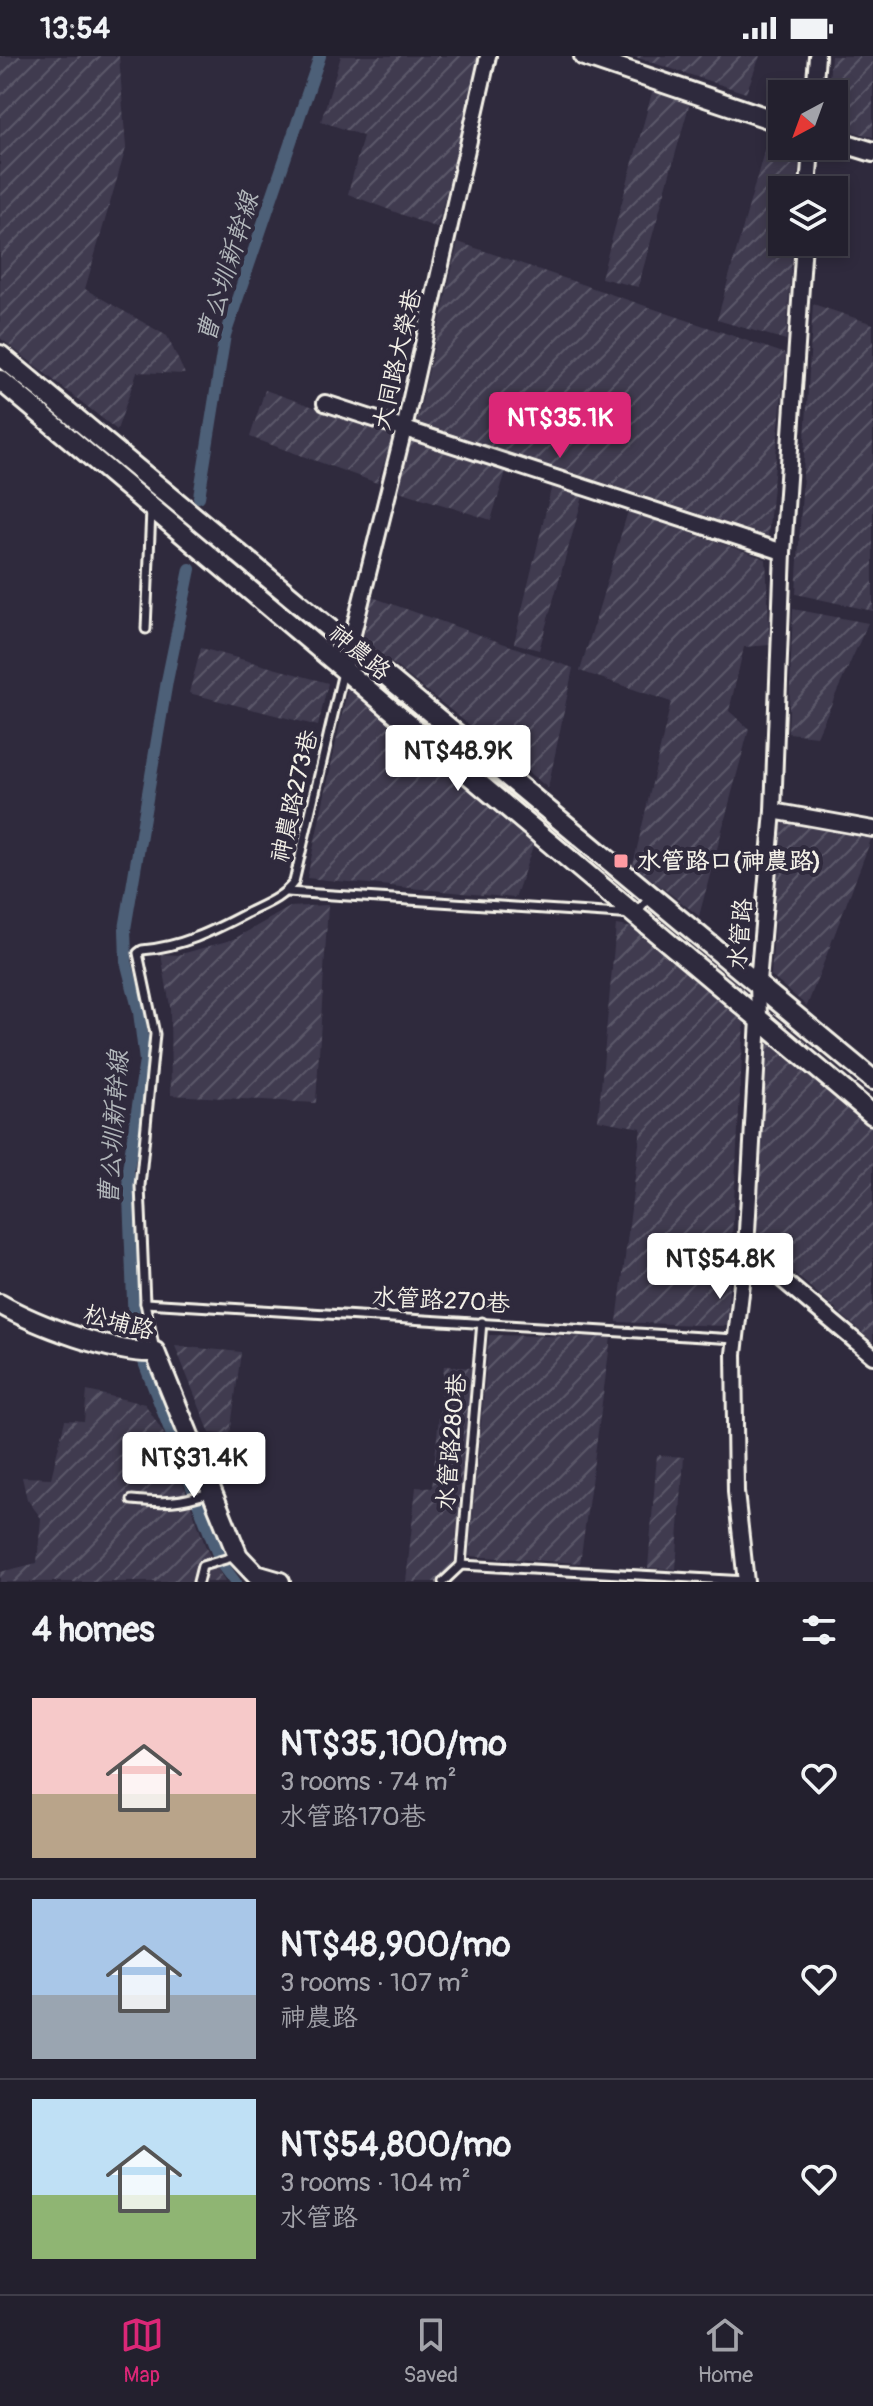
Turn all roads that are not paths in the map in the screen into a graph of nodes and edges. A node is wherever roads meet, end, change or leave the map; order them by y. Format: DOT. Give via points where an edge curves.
graph roads {
  1 [pos="488,56"];
  2 [pos="584,56"];
  3 [pos="817,56"];
  4 [pos="815,80"];
  5 [pos="768,118"];
  6 [pos="848,144"];
  7 [pos="873,152"];
  8 [pos="803,256"];
  9 [pos="0,355"];
  10 [pos="0,380"];
  11 [pos="325,403"];
  12 [pos="404,429"];
  13 [pos="151,507"];
  14 [pos="783,552"];
  15 [pos="146,629"];
  16 [pos="350,645"];
  17 [pos="344,670"];
  18 [pos="773,811"];
  19 [pos="873,829"];
  20 [pos="287,892"];
  21 [pos="652,895"];
  22 [pos="635,915"];
  23 [pos="758,982"];
  24 [pos="759,1019"];
  25 [pos="873,1080"];
  26 [pos="873,1115"];
  27 [pos="746,1249"];
  28 [pos="145,1303"];
  29 [pos="0,1304"];
  30 [pos="482,1322"];
  31 [pos="735,1339"];
  32 [pos="153,1353"];
  33 [pos="873,1356"];
  34 [pos="210,1492"];
  35 [pos="132,1500"];
  36 [pos="234,1556"];
  37 [pos="461,1565"];
  38 [pos="746,1581"];
  39 [pos="198,1582"];
  40 [pos="280,1582"];
  41 [pos="443,1582"];
  1 -- 12 [label="street, 大同路大榮巷"];
  2 -- 5 [label="street"];
  3 -- 4 [label="street"];
  6 -- 7 [label="street"];
  8 -- 14 [label="street, 水管路"];
  9 -- 16 [label="street, 神農路"];
  10 -- 13 [label="street, 神農路"];
  11 -- 12 [label="street"];
  12 -- 14 [label="street"];
  12 -- 16 [label="street, 大同路大榮巷"];
  13 -- 15 [label="lane"];
  13 -- 17 [label="street, 神農路"];
  14 -- 18 [label="street, 水管路"];
  16 -- 17 [label="street, 大同路大榮巷"];
  16 -- 21 [label="street, 神農路"];
  17 -- 20 [label="lane, 神農路273巷" via="298,873"];
  17 -- 22 [label="street, 神農路"];
  18 -- 19 [label="street"];
  18 -- 23 [label="street, 水管路"];
  20 -- 22 [label="lane"];
  20 -- 28 [label="lane, 神農路273巷" via="209,933 138,953 155,1034 140,1186"];
  21 -- 22 [label="lane"];
  21 -- 23 [label="street, 神農路"];
  22 -- 24 [label="street, 神農路"];
  23 -- 24 [label="street, 水管路"];
  23 -- 25 [label="street, 神農路"];
  24 -- 26 [label="street, 神農路"];
  24 -- 27 [label="street, 水管路"];
  27 -- 31 [label="street, 水管路"];
  27 -- 33 [label="street"];
  28 -- 30 [label="lane, 水管路270巷"];
  28 -- 32 [label="lane, 神農路273巷"];
  29 -- 32 [label="street, 松埔路" via="83,1339"];
  30 -- 31 [label="lane, 水管路270巷"];
  30 -- 37 [label="lane, 水管路280巷"];
  31 -- 38 [label="street, 水管路" via="736,1492"];
  32 -- 34 [label="street, 松埔路"];
  34 -- 35 [label="lane" via="168,1504"];
  34 -- 36 [label="street, 松埔路"];
  36 -- 39 [label="lane" via="202,1566"];
  36 -- 40 [label="street" via="256,1575"];
  37 -- 38 [label="lane"];
  37 -- 41 [label="lane"];
}
